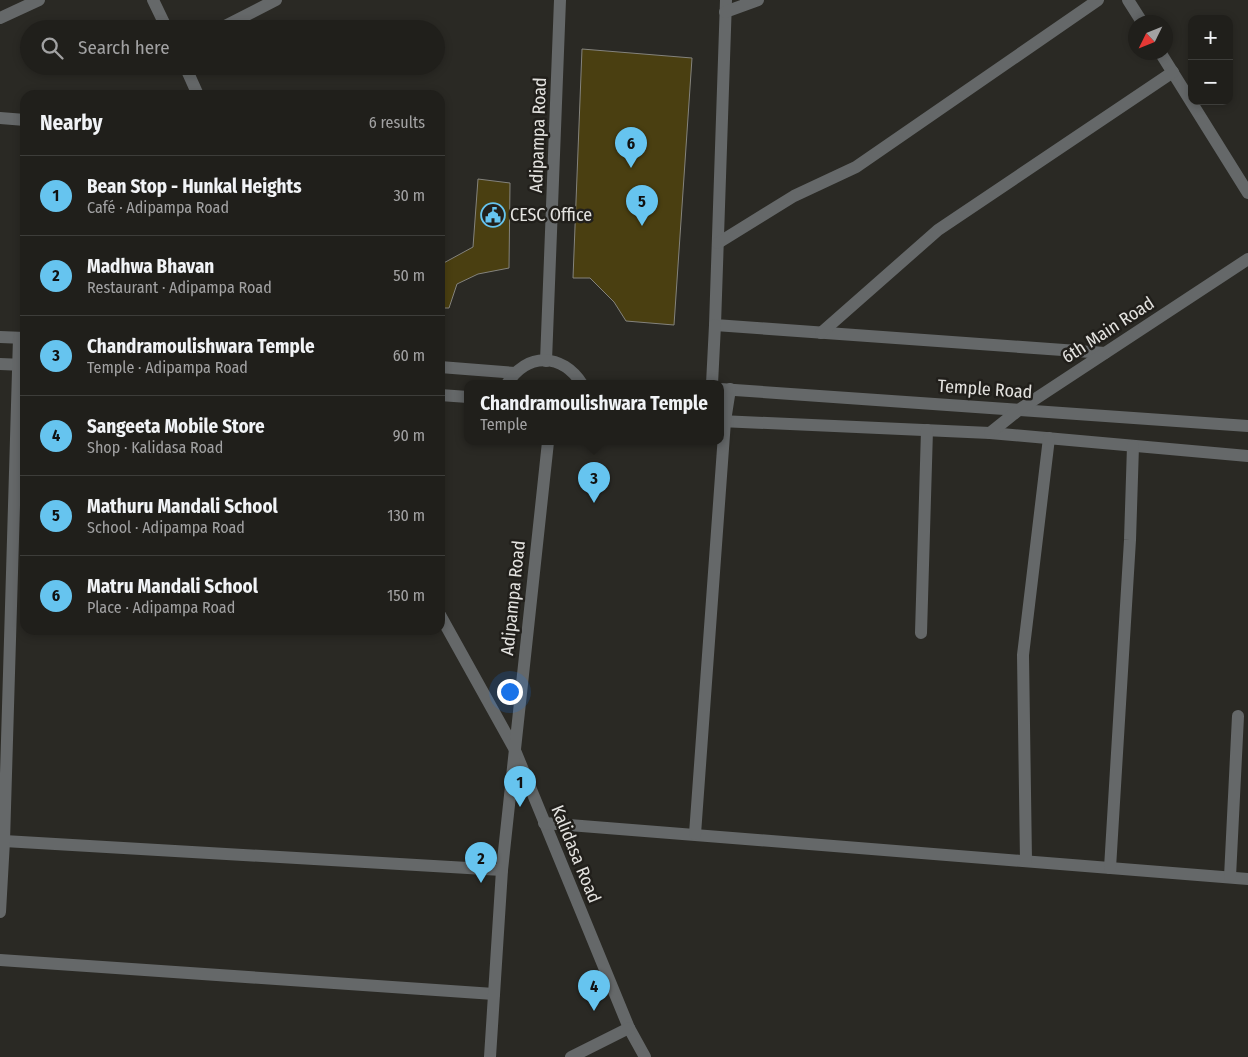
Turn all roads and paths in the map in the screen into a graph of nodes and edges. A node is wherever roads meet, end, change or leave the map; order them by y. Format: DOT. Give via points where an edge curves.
graph roads {
  1 [pos="39,0"];
  2 [pos="153,0"];
  3 [pos="276,0"];
  4 [pos="560,0"];
  5 [pos="758,0"];
  6 [pos="1098,0"];
  7 [pos="1128,0"];
  8 [pos="725,6"];
  9 [pos="1138,15"];
  10 [pos="0,18"];
  11 [pos="163,20"];
  12 [pos="237,20"];
  13 [pos="1165,60"];
  14 [pos="1173,72"];
  15 [pos="189,75"];
  16 [pos="196,90"];
  17 [pos="0,118"];
  18 [pos="20,120"];
  19 [pos="1248,193"];
  20 [pos="718,243"];
  21 [pos="1248,259"];
  22 [pos="715,325"];
  23 [pos="821,333"];
  24 [pos="0,337"];
  25 [pos="20,338"];
  26 [pos="1105,353"];
  27 [pos="546,361"];
  28 [pos="0,364"];
  29 [pos="20,365"];
  30 [pos="445,367"];
  31 [pos="515,373"];
  32 [pos="511,380"];
  33 [pos="579,380"];
  34 [pos="712,380"];
  35 [pos="725,389"];
  36 [pos="445,395"];
  37 [pos="464,397"];
  38 [pos="724,405"];
  39 [pos="1020,409"];
  40 [pos="20,418"];
  41 [pos="724,421"];
  42 [pos="1248,426"];
  43 [pos="927,430"];
  44 [pos="990,434"];
  45 [pos="1049,438"];
  46 [pos="545,445"];
  47 [pos="721,445"];
  48 [pos="1133,446"];
  49 [pos="1248,456"];
  50 [pos="445,624"];
  51 [pos="921,633"];
  52 [pos="1238,716"];
  53 [pos="514,748"];
  54 [pos="544,823"];
  55 [pos="695,834"];
  56 [pos="4,841"];
  57 [pos="1026,861"];
  58 [pos="1110,868"];
  59 [pos="502,870"];
  60 [pos="1230,878"];
  61 [pos="1248,879"];
  62 [pos="0,912"];
  63 [pos="0,960"];
  64 [pos="494,994"];
  65 [pos="629,1028"];
  66 [pos="490,1057"];
  67 [pos="570,1057"];
  68 [pos="645,1057"];
  1 -- 10 [label="street"];
  2 -- 11 [label="street"];
  3 -- 12 [label="street"];
  4 -- 27 [label="street, Adipampa Road"];
  5 -- 8 [label="street"];
  6 -- 20 [label="street" via="856,167 794,196"];
  7 -- 9 [label="street"];
  8 -- 20 [label="street"];
  13 -- 14 [label="street"];
  14 -- 19 [label="street"];
  14 -- 23 [label="street" via="938,230"];
  15 -- 16 [label="street"];
  17 -- 18 [label="street"];
  20 -- 22 [label="street"];
  21 -- 26 [label="street, 6th Main Road"];
  22 -- 23 [label="street"];
  22 -- 34 [label="street"];
  23 -- 26 [label="street"];
  24 -- 25 [label="street"];
  26 -- 39 [label="street, 6th Main Road"];
  27 -- 31 [label="street" via="525,365"];
  27 -- 33 [label="street" via="563,364"];
  28 -- 29 [label="street"];
  30 -- 31 [label="street"];
  31 -- 32 [label="street"];
  35 -- 38 [label="street"];
  35 -- 39 [label="street, Temple Road"];
  36 -- 37 [label="street"];
  39 -- 42 [label="street, Temple Road"];
  39 -- 44 [label="street, 6th Main Road"];
  40 -- 56 [label="street"];
  41 -- 43 [label="street"];
  43 -- 44 [label="street"];
  43 -- 51 [label="street"];
  44 -- 45 [label="street"];
  45 -- 48 [label="street"];
  45 -- 57 [label="street" via="1023,655"];
  46 -- 53 [label="street, Adipampa Road"];
  47 -- 55 [label="street"];
  48 -- 49 [label="street"];
  48 -- 58 [label="street"];
  50 -- 53 [label="street, Kalidasa Road"];
  52 -- 60 [label="street"];
  53 -- 54 [label="street, Kalidasa Road"];
  53 -- 59 [label="street, Adipampa Road"];
  54 -- 55 [label="street"];
  54 -- 65 [label="street, Kalidasa Road"];
  55 -- 57 [label="street"];
  56 -- 59 [label="street"];
  56 -- 62 [label="street"];
  57 -- 58 [label="street"];
  58 -- 60 [label="street"];
  59 -- 64 [label="street, Adipampa Road"];
  60 -- 61 [label="street"];
  63 -- 64 [label="street"];
  64 -- 66 [label="street, Adipampa Road"];
  65 -- 67 [label="street"];
  65 -- 68 [label="street, Kalidasa Road"];
}
